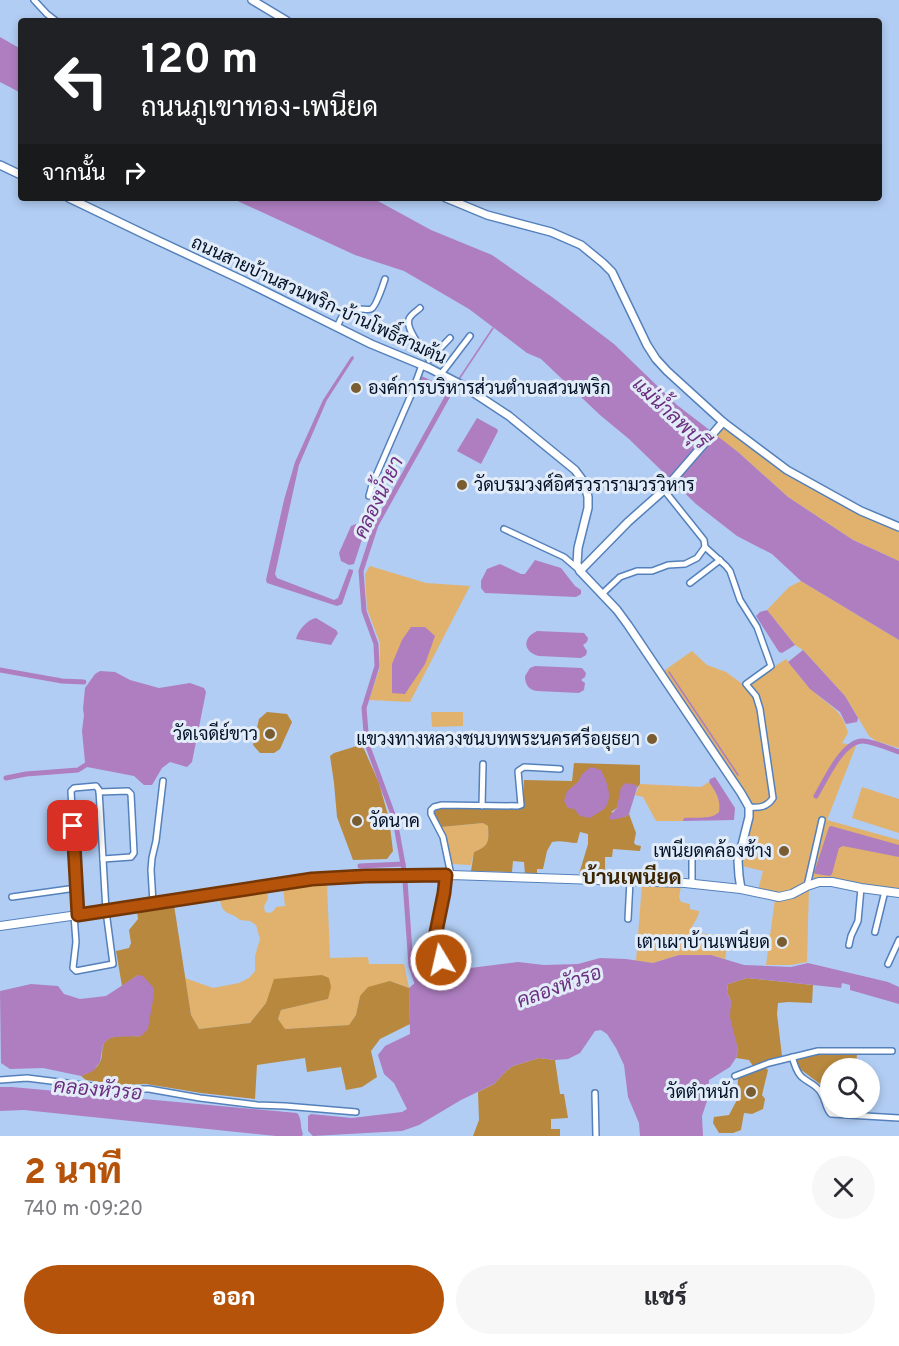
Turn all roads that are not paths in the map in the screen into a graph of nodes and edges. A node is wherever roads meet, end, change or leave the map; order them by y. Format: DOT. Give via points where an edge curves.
graph roads {
  1 [pos="34,0"];
  2 [pos="252,0"];
  3 [pos="52,18"];
  4 [pos="282,18"];
  5 [pos="0,165"];
  6 [pos="18,174"];
  7 [pos="75,201"];
  8 [pos="453,201"];
  9 [pos="385,279"];
  10 [pos="420,308"];
  11 [pos="337,327"];
  12 [pos="470,336"];
  13 [pos="450,338"];
  14 [pos="429,359"];
  15 [pos="425,366"];
  16 [pos="441,374"];
  17 [pos="723,422"];
  18 [pos="666,488"];
  19 [pos="369,496"];
  20 [pos="899,527"];
  21 [pos="504,529"];
  22 [pos="705,547"];
  23 [pos="578,548"];
  24 [pos="593,557"];
  25 [pos="720,560"];
  26 [pos="580,571"];
  27 [pos="690,583"];
  28 [pos="602,594"];
  29 [pos="483,764"];
  30 [pos="560,769"];
  31 [pos="163,781"];
  32 [pos="99,792"];
  33 [pos="482,806"];
  34 [pos="749,807"];
  35 [pos="822,820"];
  36 [pos="692,851"];
  37 [pos="103,859"];
  38 [pos="448,875"];
  39 [pos="630,881"];
  40 [pos="692,884"];
  41 [pos="807,886"];
  42 [pos="76,888"];
  43 [pos="741,888"];
  44 [pos="861,888"];
  45 [pos="885,891"];
  46 [pos="899,893"];
  47 [pos="12,897"];
  48 [pos="153,903"];
  49 [pos="106,910"];
  50 [pos="76,915"];
  51 [pos="628,920"];
  52 [pos="0,926"];
  53 [pos="875,932"];
  54 [pos="899,940"];
  55 [pos="849,945"];
  56 [pos="441,960"];
  57 [pos="888,964"];
  58 [pos="892,1051"];
  59 [pos="792,1057"];
  60 [pos="735,1076"];
  61 [pos="0,1080"];
  62 [pos="595,1093"];
  63 [pos="356,1112"];
  64 [pos="899,1118"];
  65 [pos="596,1136"];
  1 -- 3 [label="street"];
  2 -- 4 [label="street"];
  5 -- 6 [label="street"];
  7 -- 11 [label="street, ถนนสายบ้านสวนพริก-บ้านโพธิ์สามต้น"];
  8 -- 17 [label="street" via="487,215 552,232 593,254 612,272 656,359"];
  9 -- 11 [label="street" via="374,307 348,310"];
  10 -- 14 [label="street" via="410,317 409,327"];
  11 -- 15 [label="street, ถนนสายบ้านสวนพริก-บ้านโพธิ์สามต้น"];
  12 -- 16 [label="street"];
  13 -- 14 [label="street"];
  14 -- 15 [label="street"];
  15 -- 16 [label="street, ถนนสายบ้านสวนพริก-บ้านโพธิ์สามต้น"];
  15 -- 19 [label="street"];
  16 -- 23 [label="street, ถนนสายบ้านสวนพริก-บ้านโพธิ์สามต้น" via="509,416 575,470 588,497"];
  17 -- 18 [label="street"];
  17 -- 20 [label="street" via="787,470"];
  18 -- 22 [label="street" via="704,540"];
  18 -- 24 [label="street"];
  21 -- 26 [label="street" via="564,557"];
  22 -- 25 [label="street"];
  22 -- 28 [label="street" via="685,564 620,577"];
  23 -- 24 [label="street" via="584,556"];
  23 -- 26 [label="street, ถนนสายบ้านสวนพริก-บ้านโพธิ์สามต้น"];
  24 -- 26 [label="street"];
  25 -- 27 [label="street"];
  25 -- 34 [label="street" via="730,571 740,600 757,627 771,666 746,684 760,709 773,798 762,808"];
  26 -- 28 [label="street"];
  28 -- 34 [label="street" via="628,625"];
  29 -- 33 [label="street"];
  30 -- 33 [label="street" via="521,768 521,805"];
  31 -- 48 [label="street" via="151,870"];
  32 -- 37 [label="street"];
  32 -- 37 [label="street" via="129,792 134,853"];
  32 -- 42 [label="street" via="96,786 71,791"];
  33 -- 38 [label="street" via="442,805 431,810 443,837"];
  34 -- 43 [label="street" via="738,861"];
  35 -- 41 [label="street"];
  36 -- 40 [label="street"];
  37 -- 49 [label="street"];
  38 -- 39 [label="main road"];
  38 -- 48 [label="main road" via="312,879"];
  38 -- 56 [label="street" via="435,937"];
  39 -- 40 [label="main road"];
  39 -- 51 [label="street"];
  40 -- 43 [label="main road"];
  41 -- 43 [label="main road" via="779,897"];
  41 -- 44 [label="main road" via="832,882"];
  42 -- 47 [label="street"];
  42 -- 50 [label="street"];
  44 -- 45 [label="main road"];
  44 -- 55 [label="street" via="858,921"];
  45 -- 46 [label="main road"];
  45 -- 53 [label="street"];
  48 -- 49 [label="main road"];
  49 -- 50 [label="main road"];
  49 -- 50 [label="street" via="113,964 76,972"];
  50 -- 52 [label="main road"];
  54 -- 57 [label="street"];
  58 -- 59 [label="street" via="818,1051"];
  59 -- 60 [label="street"];
  59 -- 64 [label="street" via="802,1078 818,1087 831,1114"];
  61 -- 63 [label="street" via="27,1078 123,1090 149,1089 257,1105"];
  62 -- 65 [label="street"];
}
